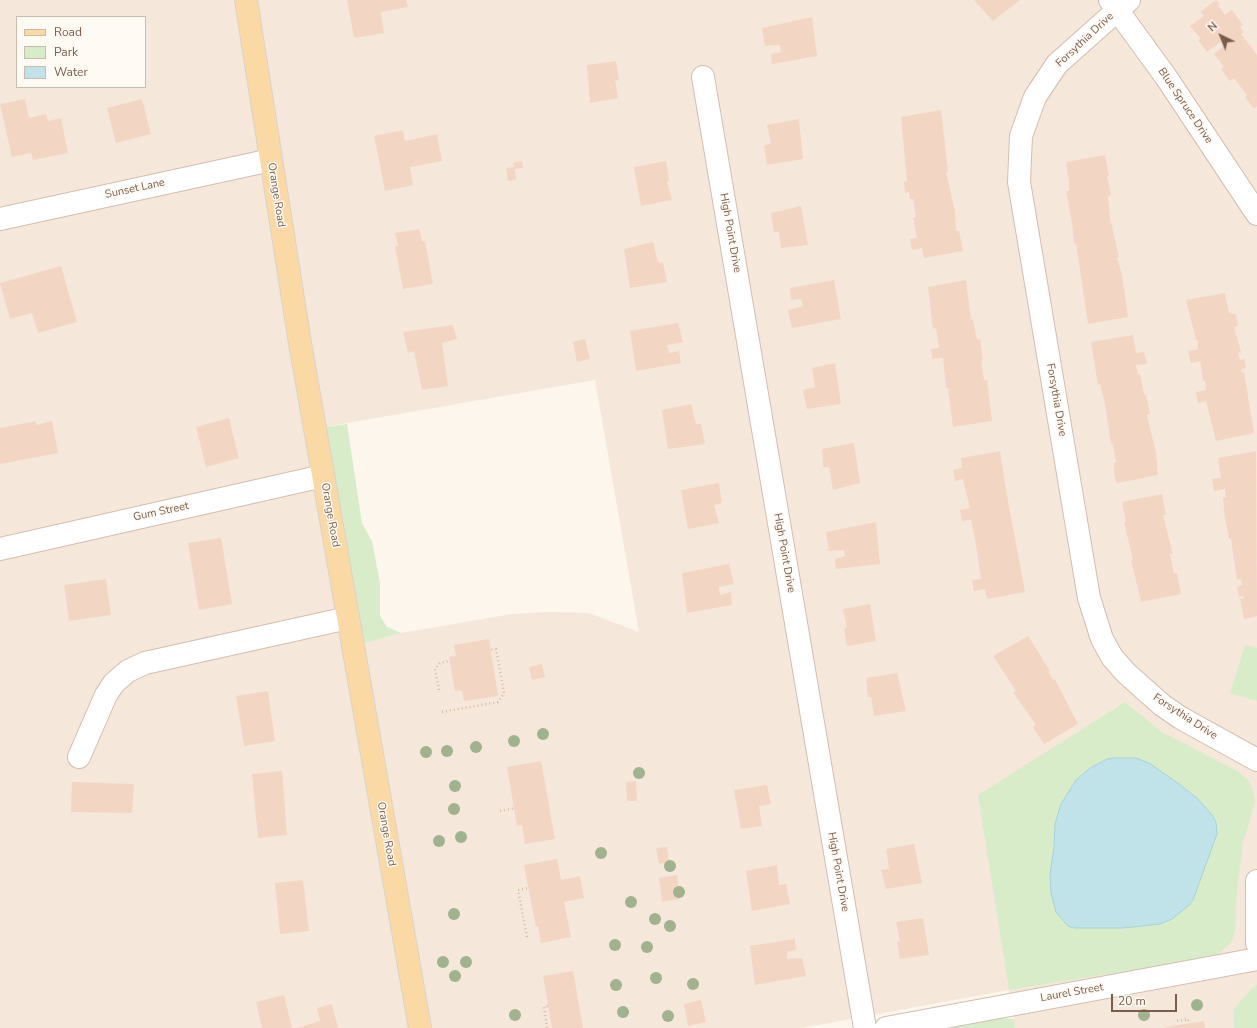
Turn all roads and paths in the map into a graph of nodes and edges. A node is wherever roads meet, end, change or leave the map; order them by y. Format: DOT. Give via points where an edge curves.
graph roads {
  1 [pos="246,0"];
  2 [pos="1119,3"];
  3 [pos="703,77"];
  4 [pos="271,160"];
  5 [pos="1257,214"];
  6 [pos="0,219"];
  7 [pos="323,476"];
  8 [pos="0,549"];
  9 [pos="348,618"];
  10 [pos="490,650"];
  11 [pos="449,661"];
  12 [pos="439,690"];
  13 [pos="442,712"];
  14 [pos="79,757"];
  15 [pos="1257,760"];
  16 [pos="515,808"];
  17 [pos="500,811"];
  18 [pos="1257,880"];
  19 [pos="529,888"];
  20 [pos="526,937"];
  21 [pos="1257,943"];
  22 [pos="1257,960"];
  23 [pos="548,1006"];
  24 [pos="1177,1021"];
  25 [pos="1189,1023"];
  26 [pos="420,1028"];
  27 [pos="548,1028"];
  28 [pos="865,1028"];
  29 [pos="886,1028"];
  1 -- 4 [label="main road, Orange Road"];
  2 -- 5 [label="street, Blue Spruce Drive"];
  2 -- 15 [label="street, Forsythia Drive" via="1058,64 1035,97 1021,136 1019,182 1089,598 1102,639 1112,657 1126,673 1181,718"];
  3 -- 28 [label="street, High Point Drive"];
  4 -- 6 [label="street, Sunset Lane"];
  4 -- 7 [label="main road, Orange Road"];
  7 -- 8 [label="street, Gum Street"];
  7 -- 9 [label="main road, Orange Road"];
  9 -- 14 [label="street" via="145,663 128,671 114,683 106,695"];
  9 -- 26 [label="main road, Orange Road"];
  10 -- 13 [label="path" via="496,649 504,693 498,702"];
  11 -- 12 [label="path" via="440,663 435,669"];
  16 -- 17 [label="path"];
  18 -- 21 [label="street"];
  19 -- 20 [label="path" via="518,890"];
  22 -- 29 [label="street, Laurel Street"];
  23 -- 27 [label="path" via="544,1007"];
  24 -- 25 [label="path" via="1188,1019"];
}
